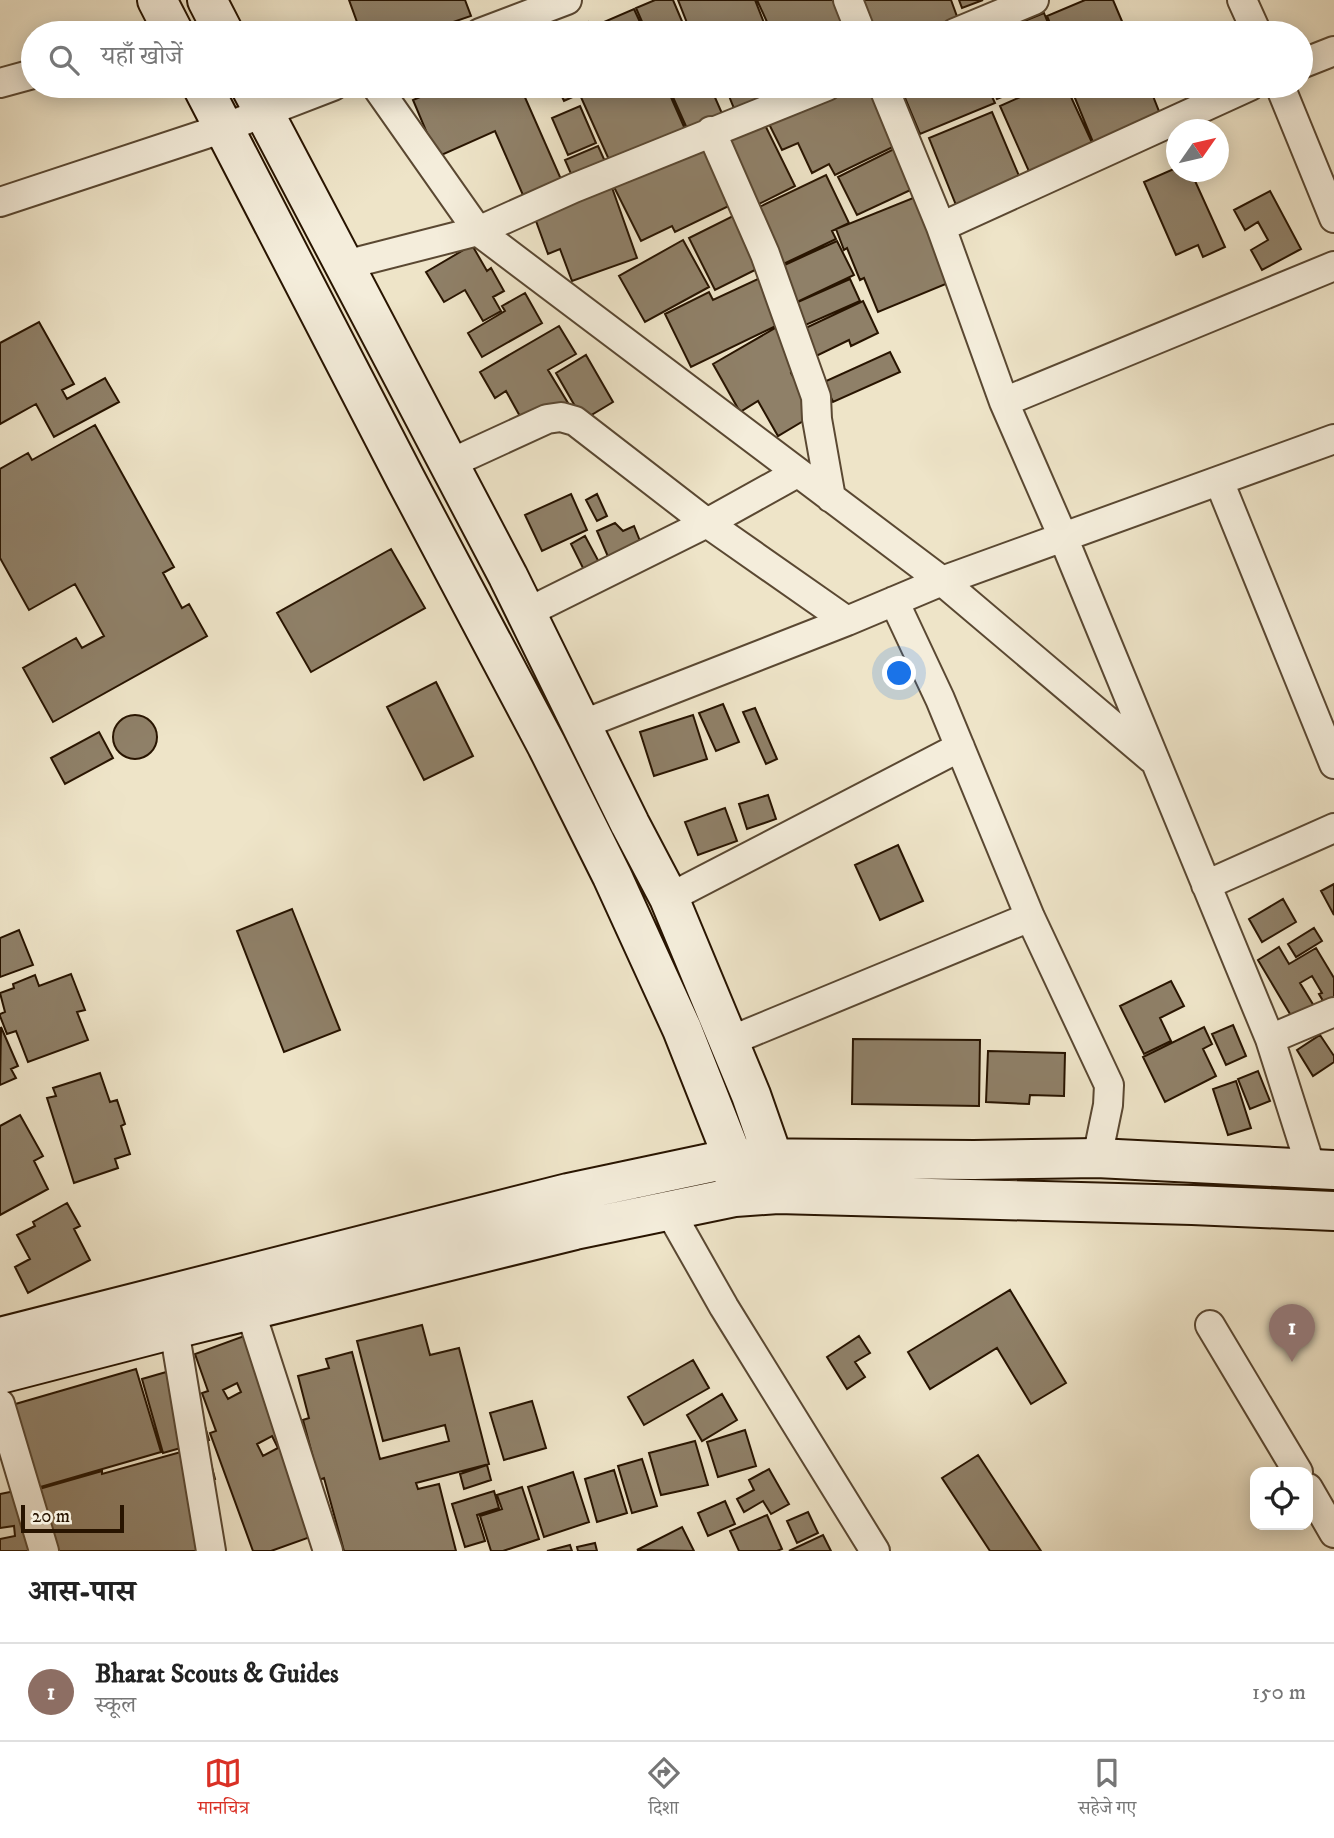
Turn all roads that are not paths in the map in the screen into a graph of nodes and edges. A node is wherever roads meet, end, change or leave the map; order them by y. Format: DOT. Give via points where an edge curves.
graph roads {
  1 [pos="157,0"];
  2 [pos="207,0"];
  3 [pos="567,0"];
  4 [pos="848,0"];
  5 [pos="1034,0"];
  6 [pos="1242,0"];
  7 [pos="493,19"];
  8 [pos="168,21"];
  9 [pos="218,21"];
  10 [pos="856,21"];
  11 [pos="984,21"];
  12 [pos="1252,21"];
  13 [pos="1334,51"];
  14 [pos="1313,59"];
  15 [pos="21,77"];
  16 [pos="0,83"];
  17 [pos="208,98"];
  18 [pos="384,98"];
  19 [pos="796,98"];
  20 [pos="888,98"];
  21 [pos="1224,98"];
  22 [pos="1285,98"];
  23 [pos="257,99"];
  24 [pos="224,128"];
  25 [pos="711,131"];
  26 [pos="0,202"];
  27 [pos="1334,219"];
  28 [pos="941,227"];
  29 [pos="478,230"];
  30 [pos="345,265"];
  31 [pos="1334,266"];
  32 [pos="1004,402"];
  33 [pos="1334,439"];
  34 [pos="449,464"];
  35 [pos="797,473"];
  36 [pos="1219,481"];
  37 [pos="831,498"];
  38 [pos="707,523"];
  39 [pos="1063,537"];
  40 [pos="942,581"];
  41 [pos="894,601"];
  42 [pos="526,613"];
  43 [pos="847,621"];
  44 [pos="581,725"];
  45 [pos="960,747"];
  46 [pos="1155,762"];
  47 [pos="1334,764"];
  48 [pos="1334,828"];
  49 [pos="1206,885"];
  50 [pos="669,898"];
  51 [pos="1030,917"];
  52 [pos="1334,1012"];
  53 [pos="1270,1039"];
  54 [pos="730,1041"];
  55 [pos="733,1158"];
  56 [pos="1097,1158"];
  57 [pos="1323,1169"];
  58 [pos="775,1176"];
  59 [pos="735,1197"];
  60 [pos="669,1210"];
  61 [pos="1334,1211"];
  62 [pos="250,1310"];
  63 [pos="1210,1325"];
  64 [pos="174,1329"];
  65 [pos="0,1337"];
  66 [pos="0,1374"];
  67 [pos="0,1404"];
  68 [pos="1295,1467"];
  69 [pos="1313,1497"];
  70 [pos="1334,1532"];
  71 [pos="44,1551"];
  72 [pos="211,1551"];
  73 [pos="328,1551"];
  74 [pos="876,1551"];
  1 -- 8 [label="main road"];
  2 -- 9 [label="main road"];
  3 -- 7 [label="street"];
  4 -- 10 [label="street"];
  5 -- 11 [label="street"];
  6 -- 12 [label="street"];
  13 -- 14 [label="street"];
  15 -- 16 [label="street"];
  17 -- 24 [label="main road"];
  18 -- 29 [label="street"];
  19 -- 25 [label="street"];
  20 -- 28 [label="street"];
  21 -- 28 [label="street"];
  22 -- 27 [label="street"];
  23 -- 24 [label="street"];
  23 -- 30 [label="main road"];
  24 -- 26 [label="street"];
  24 -- 55 [label="main road" via="612,876 682,1029"];
  25 -- 29 [label="street"];
  25 -- 37 [label="street" via="765,254 816,397"];
  28 -- 32 [label="street"];
  29 -- 30 [label="street"];
  29 -- 35 [label="street"];
  30 -- 34 [label="main road"];
  31 -- 32 [label="street"];
  32 -- 39 [label="street"];
  33 -- 36 [label="street"];
  34 -- 38 [label="street" via="547,419 561,417 575,421"];
  34 -- 42 [label="main road"];
  35 -- 37 [label="street"];
  35 -- 38 [label="street"];
  36 -- 39 [label="street"];
  36 -- 47 [label="street"];
  37 -- 40 [label="street"];
  38 -- 42 [label="street"];
  38 -- 43 [label="street"];
  39 -- 40 [label="street"];
  39 -- 46 [label="street"];
  40 -- 41 [label="street"];
  40 -- 46 [label="street"];
  41 -- 43 [label="street"];
  41 -- 45 [label="street"];
  42 -- 44 [label="main road"];
  43 -- 44 [label="street"];
  44 -- 50 [label="main road"];
  45 -- 50 [label="street"];
  45 -- 51 [label="street"];
  46 -- 49 [label="street"];
  48 -- 49 [label="street"];
  49 -- 53 [label="street"];
  50 -- 54 [label="main road"];
  51 -- 54 [label="street"];
  51 -- 56 [label="street" via="1109,1085"];
  52 -- 53 [label="street"];
  53 -- 57 [label="street"];
  54 -- 58 [label="main road"];
  55 -- 58 [label="main road"];
  55 -- 59 [label="main road"];
  55 -- 65 [label="main road" via="568,1193"];
  56 -- 57 [label="main road"];
  56 -- 58 [label="main road" via="974,1160"];
  58 -- 59 [label="main road"];
  58 -- 61 [label="main road"];
  59 -- 60 [label="main road"];
  60 -- 62 [label="main road"];
  60 -- 74 [label="street"];
  62 -- 64 [label="main road"];
  62 -- 73 [label="street"];
  63 -- 68 [label="street"];
  64 -- 66 [label="main road"];
  64 -- 72 [label="street"];
  67 -- 71 [label="street"];
  69 -- 70 [label="street"];
}
